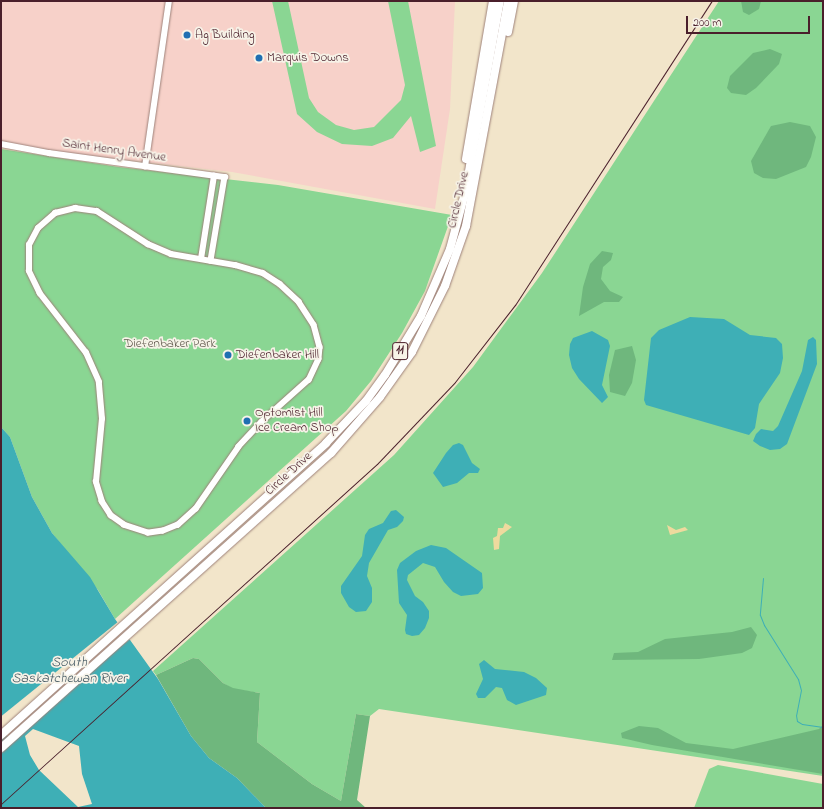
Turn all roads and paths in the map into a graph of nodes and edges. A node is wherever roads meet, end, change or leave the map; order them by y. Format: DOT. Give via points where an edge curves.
graph roads {
  1 [pos="169,1"];
  2 [pos="490,1"];
  3 [pos="493,1"];
  4 [pos="500,1"];
  5 [pos="508,1"];
  6 [pos="514,1"];
  7 [pos="485,42"];
  8 [pos="486,128"];
  9 [pos="1,144"];
  10 [pos="145,167"];
  11 [pos="214,176"];
  12 [pos="201,259"];
  13 [pos="211,261"];
  14 [pos="444,263"];
  15 [pos="1,735"];
  16 [pos="1,748"];
  1 -- 10 [label="street"];
  2 -- 7 [label="highway"];
  3 -- 7 [label="highway"];
  4 -- 14 [label="highway, Circle Drive / 11" via="465,193"];
  5 -- 8 [label="highway, Circle Drive / 11"];
  6 -- 8 [label="highway" via="490,121"];
  7 -- 14 [label="highway" via="460,195"];
  8 -- 16 [label="highway, Circle Drive / 11" via="472,202 459,249 433,313 392,381 368,413 331,453"];
  9 -- 10 [label="street, Saint Henry Avenue"];
  10 -- 11 [label="street, Saint Henry Avenue"];
  11 -- 12 [label="street"];
  11 -- 13 [label="street, Saint Henry Avenue" via="225,177"];
  12 -- 13 [label="street"];
  12 -- 13 [label="street" via="157,249 109,217 86,208 64,210 46,218 29,245 27,262 34,284 86,353 95,369 103,406 96,487 106,509 118,521 132,529 156,533 178,525 187,518 239,447 262,422 309,380 316,369 320,347 316,330 308,313 290,292 263,273"];
  14 -- 15 [label="highway, Circle Drive / 11" via="420,316 385,375 366,401 326,443"];
}
